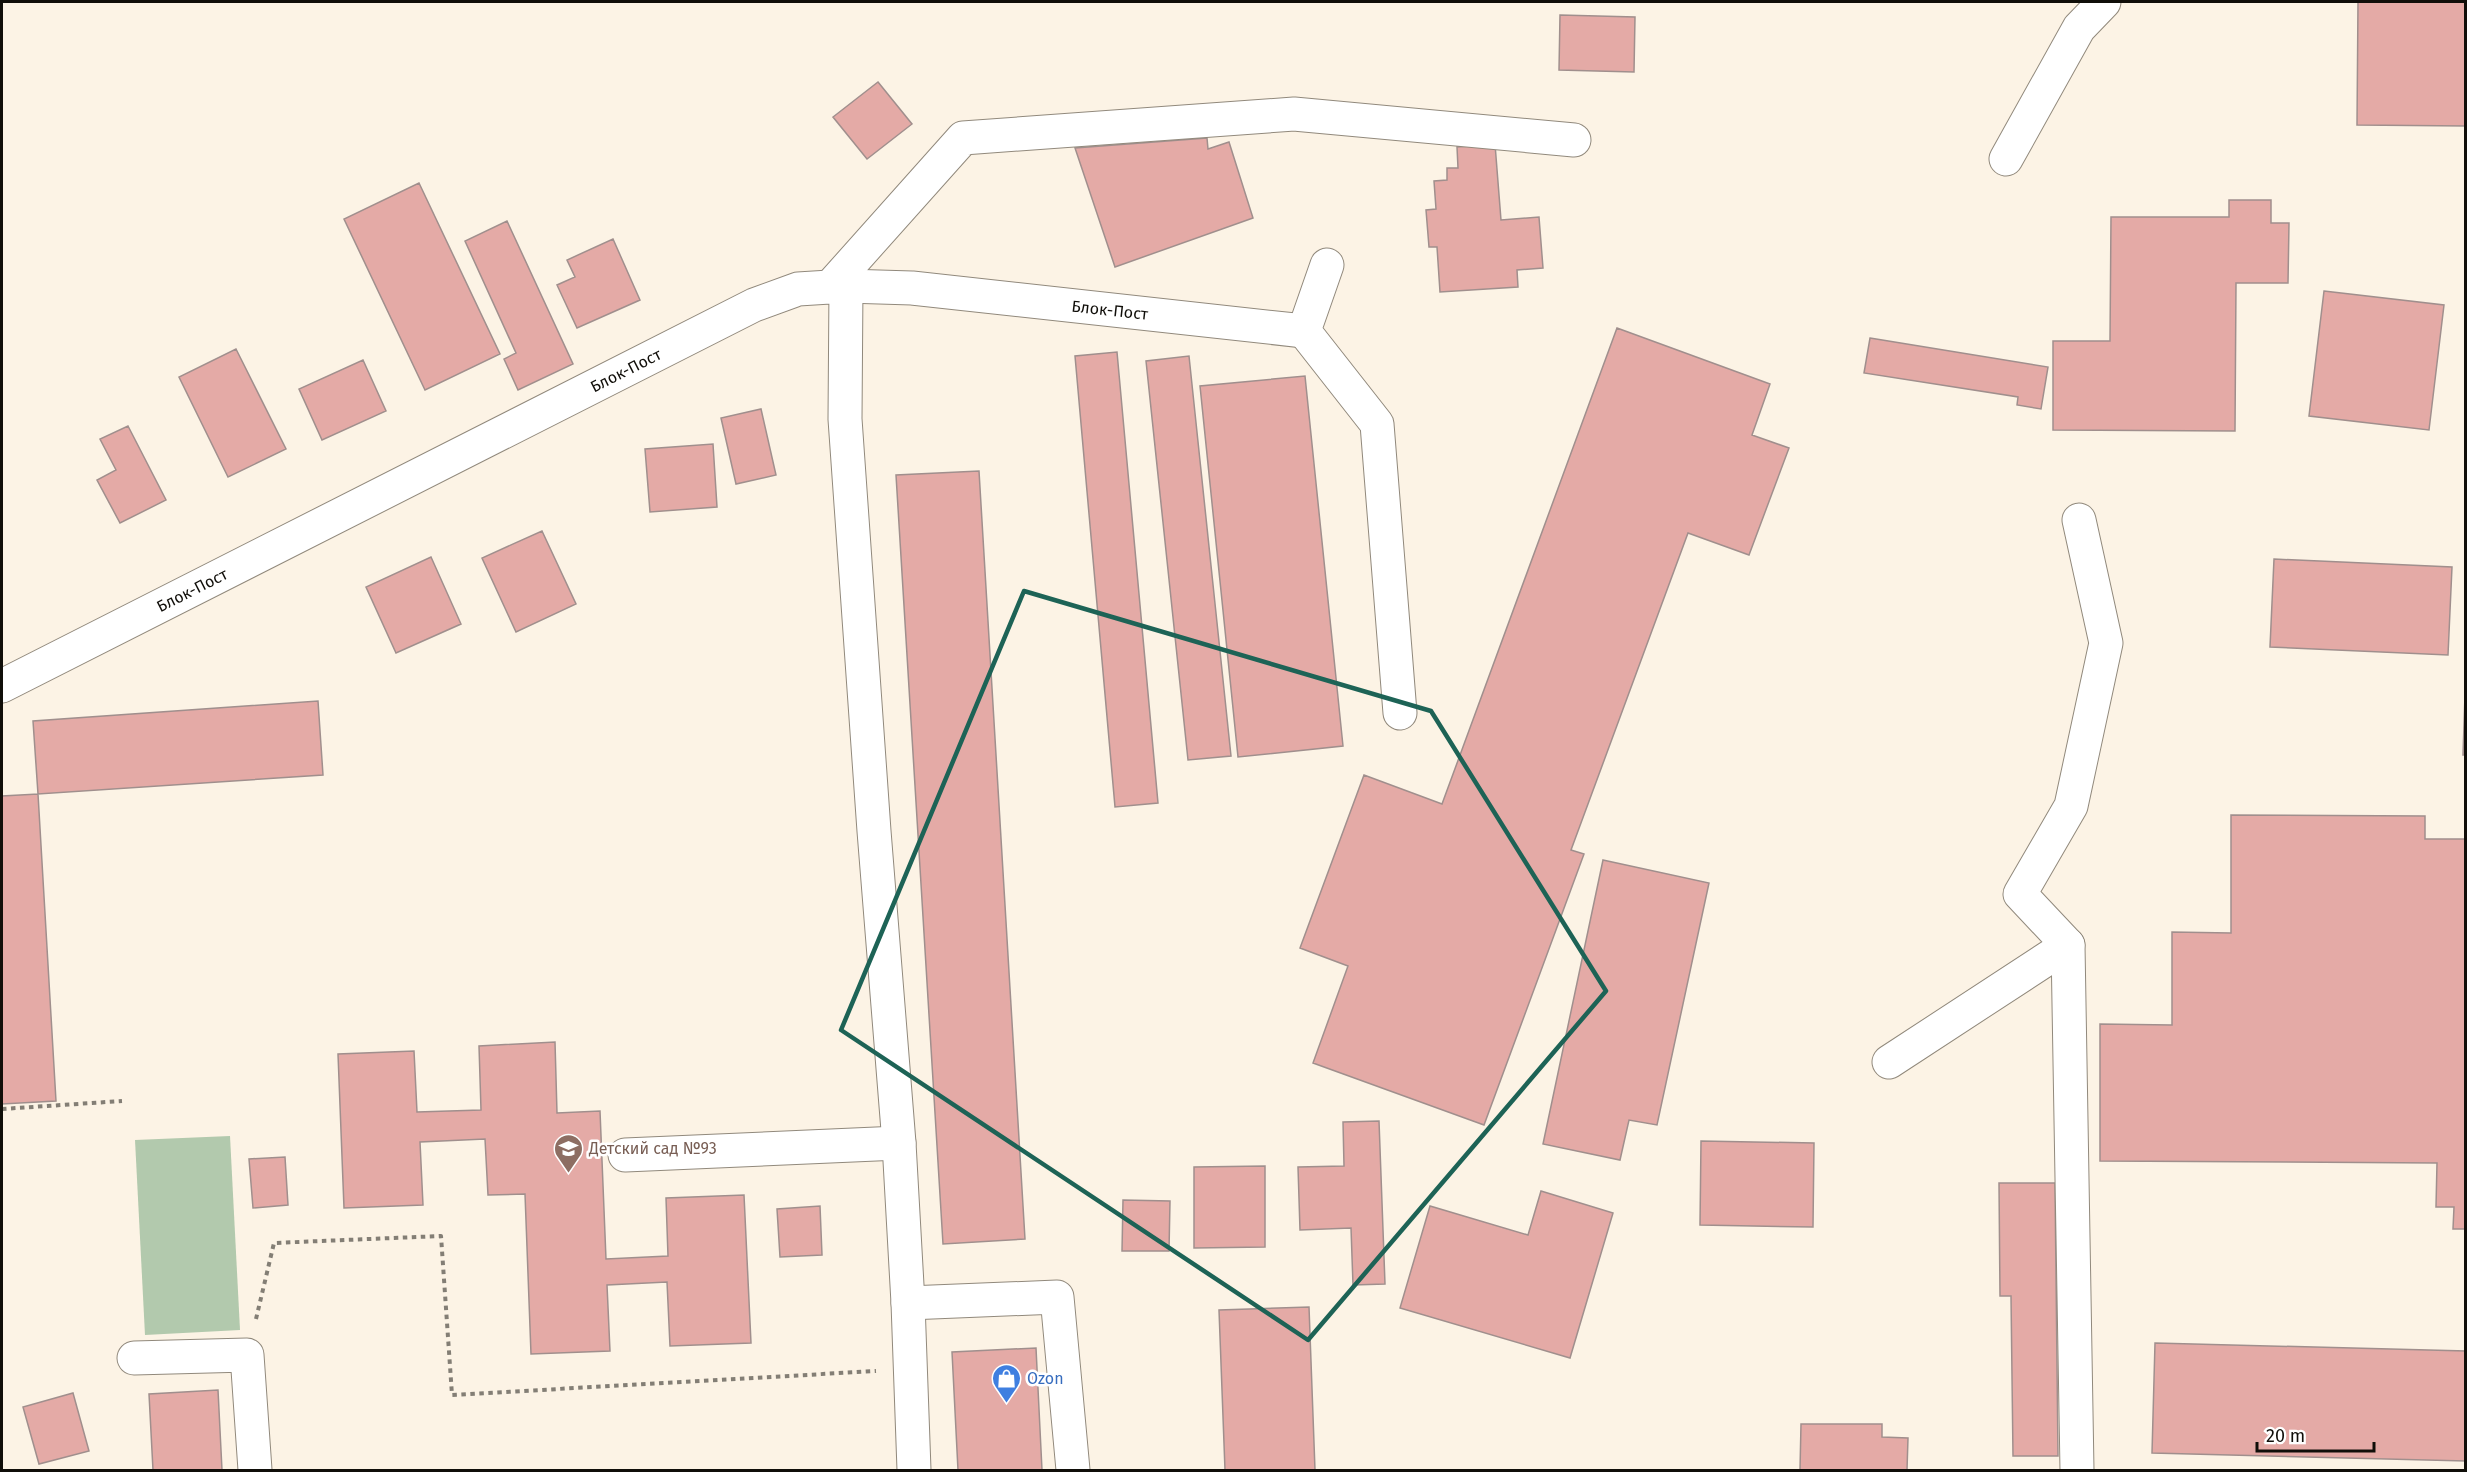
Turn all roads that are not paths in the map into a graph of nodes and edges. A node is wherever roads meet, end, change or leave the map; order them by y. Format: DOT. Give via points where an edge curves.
graph roads {
  1 [pos="2104,2"];
  2 [pos="1574,140"];
  3 [pos="2006,159"];
  4 [pos="1327,265"];
  5 [pos="838,286"];
  6 [pos="1304,331"];
  7 [pos="2079,520"];
  8 [pos="2,686"];
  9 [pos="1400,713"];
  10 [pos="2068,945"];
  11 [pos="1889,1062"];
  12 [pos="899,1143"];
  13 [pos="625,1155"];
  14 [pos="908,1303"];
  15 [pos="134,1358"];
  16 [pos="255,1470"];
  17 [pos="914,1470"];
  18 [pos="1073,1470"];
  19 [pos="2077,1470"];
  1 -- 3 [label="street" via="2079,28"];
  2 -- 5 [label="street" via="1294,114 963,138"];
  4 -- 6 [label="street"];
  5 -- 6 [label="street, Блок-Пост" via="976,294"];
  5 -- 8 [label="street, Блок-Пост" via="798,289 754,305"];
  5 -- 12 [label="street"];
  6 -- 9 [label="street" via="1377,424"];
  7 -- 10 [label="street" via="2106,643 2072,806 2019,894"];
  10 -- 11 [label="street"];
  10 -- 19 [label="street"];
  12 -- 13 [label="street"];
  12 -- 14 [label="street"];
  14 -- 17 [label="street"];
  14 -- 18 [label="street" via="1057,1297"];
  15 -- 16 [label="street" via="247,1355"];
}
